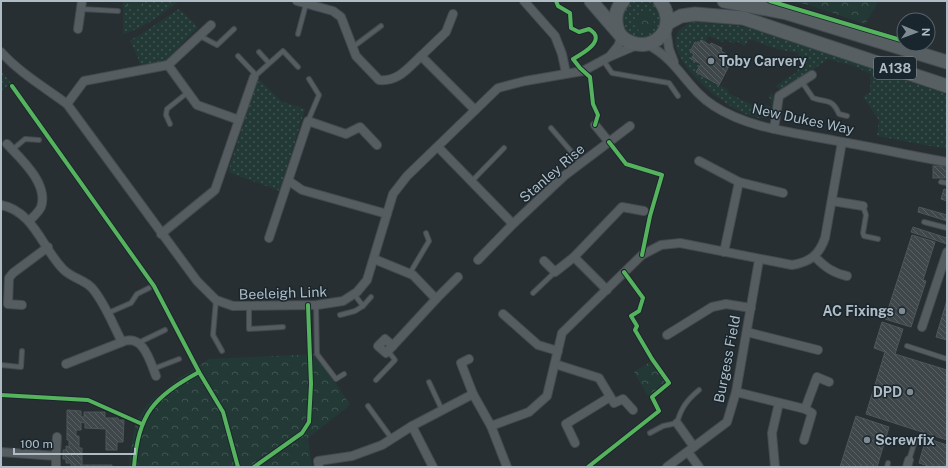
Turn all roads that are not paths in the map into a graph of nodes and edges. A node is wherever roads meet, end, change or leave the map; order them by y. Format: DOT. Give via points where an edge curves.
graph roads {
  1 [pos="297,1"];
  2 [pos="524,1"];
  3 [pos="591,1"];
  4 [pos="608,1"];
  5 [pos="621,1"];
  6 [pos="660,1"];
  7 [pos="724,1"];
  8 [pos="306,4"];
  9 [pos="81,5"];
  10 [pos="118,11"];
  11 [pos="453,14"];
  12 [pos="211,25"];
  13 [pos="381,26"];
  14 [pos="667,26"];
  15 [pos="78,29"];
  16 [pos="234,29"];
  17 [pos="298,34"];
  18 [pos="620,34"];
  19 [pos="200,36"];
  20 [pos="642,45"];
  21 [pos="352,47"];
  22 [pos="1,52"];
  23 [pos="259,52"];
  24 [pos="238,56"];
  25 [pos="421,56"];
  26 [pos="606,58"];
  27 [pos="947,61"];
  28 [pos="674,62"];
  29 [pos="269,63"];
  30 [pos="168,65"];
  31 [pos="298,67"];
  32 [pos="566,73"];
  33 [pos="255,76"];
  34 [pos="812,76"];
  35 [pos="309,79"];
  36 [pos="802,82"];
  37 [pos="947,86"];
  38 [pos="187,93"];
  39 [pos="678,96"];
  40 [pos="67,104"];
  41 [pos="475,110"];
  42 [pos="847,116"];
  43 [pos="239,120"];
  44 [pos="308,122"];
  45 [pos="170,124"];
  46 [pos="595,125"];
  47 [pos="630,126"];
  48 [pos="551,128"];
  49 [pos="774,129"];
  50 [pos="39,140"];
  51 [pos="609,142"];
  52 [pos="842,142"];
  53 [pos="377,145"];
  54 [pos="10,147"];
  55 [pos="438,147"];
  56 [pos="504,148"];
  57 [pos="699,162"];
  58 [pos="947,162"];
  59 [pos="581,163"];
  60 [pos="472,180"];
  61 [pos="289,181"];
  62 [pos="739,182"];
  63 [pos="941,182"];
  64 [pos="947,182"];
  65 [pos="783,193"];
  66 [pos="832,201"];
  67 [pos="1,205"];
  68 [pos="864,206"];
  69 [pos="644,211"];
  70 [pos="387,214"];
  71 [pos="29,221"];
  72 [pos="924,222"];
  73 [pos="513,224"];
  74 [pos="947,228"];
  75 [pos="426,233"];
  76 [pos="161,234"];
  77 [pos="269,238"];
  78 [pos="878,239"];
  79 [pos="48,247"];
  80 [pos="724,252"];
  81 [pos="947,252"];
  82 [pos="815,257"];
  83 [pos="574,258"];
  84 [pos="374,259"];
  85 [pos="478,260"];
  86 [pos="759,260"];
  87 [pos="544,261"];
  88 [pos="555,272"];
  89 [pos="410,273"];
  90 [pos="458,276"];
  91 [pos="847,276"];
  92 [pos="938,279"];
  93 [pos="947,282"];
  94 [pos="149,288"];
  95 [pos="606,290"];
  96 [pos="533,292"];
  97 [pos="354,294"];
  98 [pos="372,297"];
  99 [pos="436,299"];
  100 [pos="216,300"];
  101 [pos="4,304"];
  102 [pos="22,305"];
  103 [pos="249,305"];
  104 [pos="316,305"];
  105 [pos="363,306"];
  106 [pos="751,308"];
  107 [pos="108,313"];
  108 [pos="503,314"];
  109 [pos="340,315"];
  110 [pos="283,327"];
  111 [pos="922,327"];
  112 [pos="165,330"];
  113 [pos="747,332"];
  114 [pos="667,335"];
  115 [pos="122,342"];
  116 [pos="138,343"];
  117 [pos="907,346"];
  118 [pos="390,349"];
  119 [pos="818,350"];
  120 [pos="22,351"];
  121 [pos="558,351"];
  122 [pos="222,352"];
  123 [pos="179,359"];
  124 [pos="469,359"];
  125 [pos="947,359"];
  126 [pos="66,364"];
  127 [pos="555,364"];
  128 [pos="1,365"];
  129 [pos="154,373"];
  130 [pos="344,374"];
  131 [pos="376,380"];
  132 [pos="429,382"];
  133 [pos="829,382"];
  134 [pos="699,390"];
  135 [pos="736,392"];
  136 [pos="473,394"];
  137 [pos="610,397"];
  138 [pos="779,403"];
  139 [pos="368,406"];
  140 [pos="805,409"];
  141 [pos="442,410"];
  142 [pos="633,410"];
  143 [pos="677,423"];
  144 [pos="412,426"];
  145 [pos="491,426"];
  146 [pos="650,433"];
  147 [pos="57,437"];
  148 [pos="392,439"];
  149 [pos="804,440"];
  150 [pos="915,440"];
  151 [pos="575,443"];
  152 [pos="691,449"];
  153 [pos="1,452"];
  154 [pos="56,456"];
  155 [pos="908,463"];
  156 [pos="56,467"];
  157 [pos="319,467"];
  158 [pos="433,467"];
  159 [pos="506,467"];
  160 [pos="667,467"];
  161 [pos="699,467"];
  162 [pos="775,467"];
  1 -- 8 [label="street"];
  2 -- 32 [label="street" via="555,36"];
  3 -- 18 [label="main road"];
  4 -- 5 [label="main road"];
  5 -- 18 [label="main road" via="616,17"];
  6 -- 14 [label="main road" via="667,13"];
  7 -- 27 [label="main road, A138" via="787,13"];
  8 -- 17 [label="lane"];
  8 -- 21 [label="street" via="332,11 341,18"];
  9 -- 10 [label="lane" via="89,11"];
  9 -- 15 [label="street"];
  11 -- 25 [label="street" via="446,32"];
  12 -- 19 [label="street"];
  13 -- 21 [label="lane"];
  14 -- 20 [label="main road, A138" via="656,42"];
  14 -- 28 [label="street, New Dukes Way" via="669,49"];
  14 -- 37 [label="main road, A138" via="681,16 695,14 743,18"];
  16 -- 19 [label="lane" via="217,45"];
  18 -- 20 [label="main road" via="630,43"];
  18 -- 26 [label="street, Beeleigh Link" via="618,46"];
  19 -- 30 [label="street"];
  20 -- 26 [label="street, Beeleigh Link"];
  20 -- 28 [label="street, New Dukes Way"];
  21 -- 25 [label="street" via="356,56 379,80 389,81 401,75"];
  22 -- 40 [label="street, Beeleigh Link" via="24,74"];
  23 -- 29 [label="lane"];
  24 -- 33 [label="lane"];
  25 -- 41 [label="street"];
  26 -- 32 [label="street, Beeleigh Link" via="582,71"];
  26 -- 39 [label="lane" via="612,73 669,83"];
  28 -- 49 [label="street, New Dukes Way" via="694,89 714,106 741,119"];
  29 -- 31 [label="lane" via="282,51"];
  29 -- 33 [label="lane"];
  30 -- 38 [label="street"];
  30 -- 40 [label="street" via="84,81"];
  32 -- 41 [label="street, Beeleigh Link" via="498,88"];
  33 -- 43 [label="street"];
  34 -- 36 [label="street"];
  35 -- 44 [label="lane" via="319,95"];
  36 -- 42 [label="lane" via="811,96 831,102 839,114"];
  36 -- 49 [label="street" via="779,96"];
  38 -- 43 [label="street" via="197,105"];
  38 -- 45 [label="lane" via="166,110"];
  40 -- 76 [label="street, Beeleigh Link"];
  41 -- 55 [label="street, Beeleigh Link"];
  43 -- 76 [label="street" via="215,190"];
  44 -- 53 [label="street" via="346,134 360,127"];
  44 -- 61 [label="street"];
  46 -- 51 [label="street"];
  47 -- 51 [label="street, Stanley Rise"];
  48 -- 59 [label="lane"];
  49 -- 52 [label="street, New Dukes Way"];
  50 -- 54 [label="lane" via="25,139"];
  51 -- 59 [label="street, Stanley Rise"];
  52 -- 58 [label="street, New Dukes Way"];
  52 -- 66 [label="street"];
  54 -- 71 [label="street" via="40,185 43,198 40,209"];
  55 -- 60 [label="street"];
  55 -- 70 [label="street, Beeleigh Link" via="407,176 393,194"];
  56 -- 60 [label="lane"];
  57 -- 62 [label="street"];
  59 -- 73 [label="street, Stanley Rise"];
  60 -- 73 [label="street"];
  61 -- 70 [label="street" via="302,190"];
  61 -- 77 [label="street"];
  62 -- 65 [label="street"];
  62 -- 80 [label="street"];
  63 -- 64 [label="lane"];
  66 -- 68 [label="street"];
  66 -- 82 [label="street" via="822,249"];
  67 -- 71 [label="street" via="8,206"];
  68 -- 78 [label="lane" via="864,236"];
  69 -- 83 [label="street" via="622,207"];
  70 -- 84 [label="street, Beeleigh Link"];
  71 -- 79 [label="street"];
  72 -- 74 [label="lane"];
  73 -- 85 [label="street, Stanley Rise"];
  75 -- 89 [label="lane" via="429,241"];
  76 -- 100 [label="street, Beeleigh Link" via="201,286"];
  79 -- 101 [label="street" via="9,278"];
  79 -- 107 [label="street" via="64,270 92,288"];
  80 -- 86 [label="street"];
  80 -- 95 [label="street" via="680,243 661,245 642,255"];
  81 -- 92 [label="street"];
  82 -- 86 [label="street" via="802,264 792,265"];
  82 -- 91 [label="street" via="824,267"];
  83 -- 88 [label="street"];
  83 -- 95 [label="street"];
  84 -- 89 [label="street"];
  84 -- 97 [label="street, Beeleigh Link" via="367,280"];
  86 -- 106 [label="street, Burgess Field"];
  87 -- 88 [label="street"];
  88 -- 96 [label="lane"];
  89 -- 99 [label="street"];
  90 -- 99 [label="street"];
  92 -- 93 [label="street"];
  92 -- 111 [label="street"];
  94 -- 107 [label="lane" via="137,294 131,303"];
  95 -- 121 [label="street" via="562,334"];
  97 -- 104 [label="street, Beeleigh Link" via="343,301"];
  97 -- 105 [label="lane"];
  98 -- 105 [label="lane"];
  99 -- 118 [label="street"];
  100 -- 103 [label="street, Beeleigh Link" via="234,306"];
  100 -- 122 [label="lane" via="213,335"];
  101 -- 102 [label="street"];
  103 -- 104 [label="street, Beeleigh Link"];
  103 -- 110 [label="lane" via="250,329"];
  104 -- 130 [label="lane" via="317,354 336,379"];
  105 -- 109 [label="lane"];
  106 -- 113 [label="street, Burgess Field"];
  106 -- 114 [label="street" via="726,304 712,307"];
  107 -- 115 [label="street"];
  108 -- 121 [label="street" via="538,345"];
  112 -- 116 [label="lane"];
  113 -- 119 [label="street"];
  113 -- 135 [label="street, Burgess Field"];
  115 -- 116 [label="street" via="132,340"];
  115 -- 126 [label="street"];
  116 -- 129 [label="street" via="145,350"];
  117 -- 125 [label="lane"];
  118 -- 131 [label="lane" via="395,360"];
  120 -- 128 [label="lane" via="21,367"];
  121 -- 127 [label="street"];
  123 -- 129 [label="lane"];
  124 -- 136 [label="street" via="461,363"];
  127 -- 137 [label="street" via="599,378"];
  127 -- 145 [label="street" via="548,396 529,412"];
  132 -- 141 [label="lane"];
  133 -- 140 [label="street" via="817,377"];
  134 -- 143 [label="lane" via="681,408"];
  135 -- 138 [label="street"];
  135 -- 152 [label="street, Burgess Field" via="727,422"];
  136 -- 141 [label="street"];
  136 -- 145 [label="street"];
  137 -- 142 [label="street" via="614,403 623,399"];
  137 -- 151 [label="street" via="566,424"];
  138 -- 140 [label="street"];
  138 -- 162 [label="street" via="772,433"];
  139 -- 148 [label="lane"];
  140 -- 149 [label="street" via="812,414"];
  141 -- 144 [label="street"];
  143 -- 146 [label="lane" via="663,426"];
  143 -- 152 [label="street"];
  144 -- 148 [label="street"];
  144 -- 158 [label="street"];
  145 -- 159 [label="street"];
  147 -- 154 [label="street"];
  148 -- 157 [label="street" via="352,456 318,461"];
  150 -- 155 [label="lane"];
  152 -- 160 [label="street, Burgess Field"];
  152 -- 161 [label="street"];
  153 -- 154 [label="street"];
  154 -- 156 [label="street"];
}
